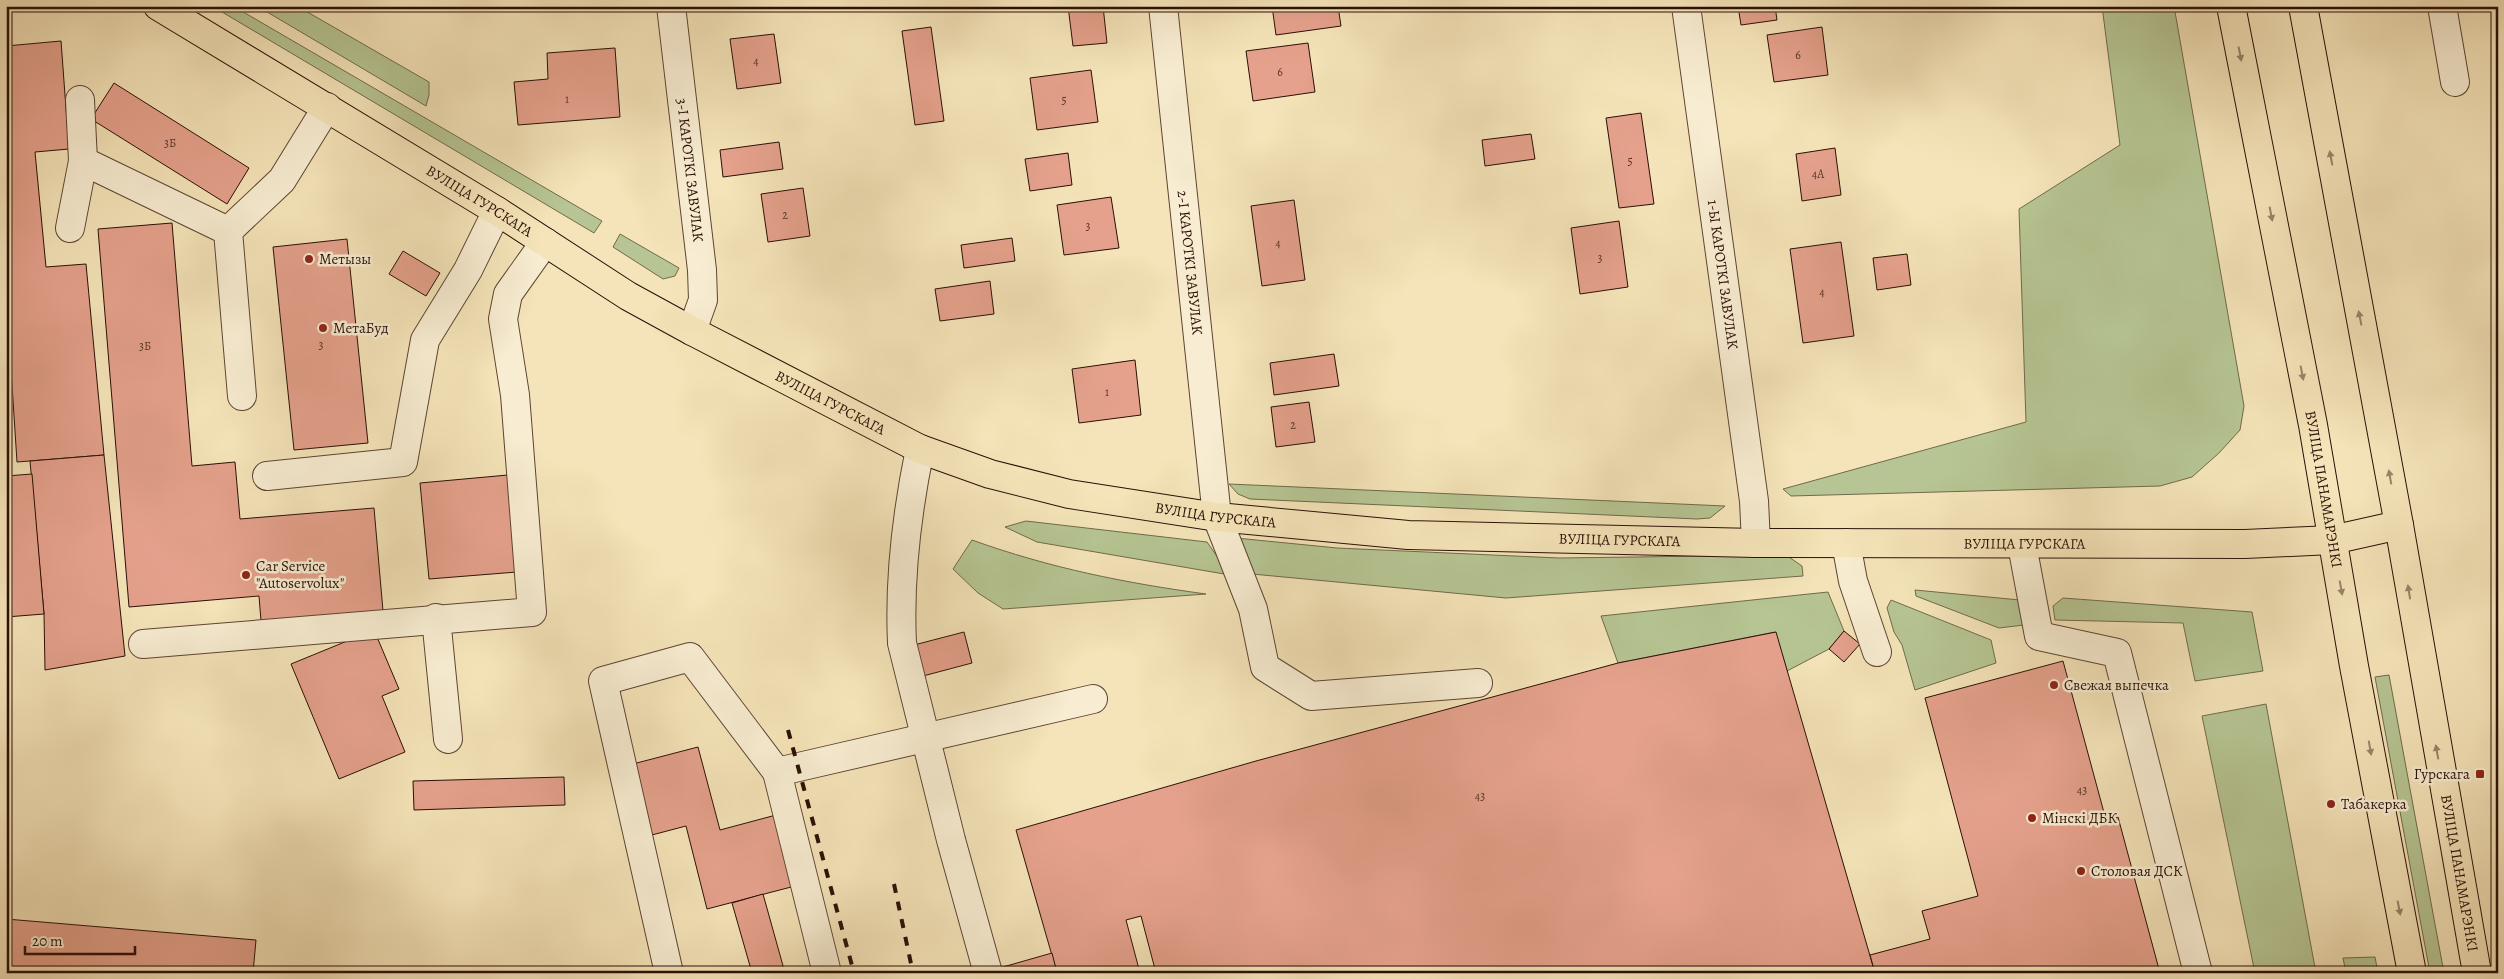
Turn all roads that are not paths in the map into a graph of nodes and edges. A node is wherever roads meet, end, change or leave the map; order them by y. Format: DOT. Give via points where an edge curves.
graph roads {
  1 [pos="158,6"];
  2 [pos="671,6"];
  3 [pos="1163,6"];
  4 [pos="1686,6"];
  5 [pos="2231,6"];
  6 [pos="2303,6"];
  7 [pos="2442,6"];
  8 [pos="2455,82"];
  9 [pos="80,100"];
  10 [pos="327,107"];
  11 [pos="83,161"];
  12 [pos="497,211"];
  13 [pos="70,228"];
  14 [pos="228,231"];
  15 [pos="545,242"];
  16 [pos="692,331"];
  17 [pos="242,396"];
  18 [pos="920,449"];
  19 [pos="267,476"];
  20 [pos="1217,517"];
  21 [pos="2398,525"];
  22 [pos="2332,540"];
  23 [pos="1846,542"];
  24 [pos="1756,543"];
  25 [pos="2022,545"];
  26 [pos="436,618"];
  27 [pos="144,644"];
  28 [pos="1877,652"];
  29 [pos="1478,683"];
  30 [pos="1093,699"];
  31 [pos="925,736"];
  32 [pos="448,739"];
  33 [pos="776,772"];
  34 [pos="669,973"];
  35 [pos="827,973"];
  36 [pos="988,973"];
  37 [pos="2198,973"];
  38 [pos="2412,973"];
  39 [pos="2477,973"];
  1 -- 10 [label="main road, ВУЛІЦА ГУРСКАГА"];
  2 -- 16 [label="street, 3-І КАРОТКІ ЗАВУЛАК" via="702,270 703,300"];
  3 -- 20 [label="street, 2-І КАРОТКІ ЗАВУЛАК"];
  4 -- 24 [label="street, 1-Ы КАРОТКІ ЗАВУЛАК" via="1754,501"];
  5 -- 22 [label="main road, ВУЛІЦА ПАНАМАРЭНКІ, one-way" via="2313,426"];
  21 -- 6 [label="main road, ВУЛІЦА ПАНАМАРЭНКІ, one-way"];
  7 -- 8 [label="street"];
  9 -- 11 [label="street"];
  10 -- 12 [label="main road, ВУЛІЦА ГУРСКАГА"];
  10 -- 14 [label="street" via="282,180"];
  11 -- 13 [label="street"];
  11 -- 14 [label="street"];
  12 -- 15 [label="main road, ВУЛІЦА ГУРСКАГА"];
  12 -- 19 [label="street" via="468,270 425,340 403,462"];
  14 -- 17 [label="street"];
  15 -- 16 [label="main road, ВУЛІЦА ГУРСКАГА" via="628,296"];
  15 -- 26 [label="street" via="508,294 503,319 515,395 532,612"];
  16 -- 18 [label="main road, ВУЛІЦА ГУРСКАГА"];
  18 -- 20 [label="main road, ВУЛІЦА ГУРСКАГА" via="990,474 1069,494"];
  18 -- 31 [label="street" via="909,499 901,618 902,643"];
  20 -- 24 [label="main road, ВУЛІЦА ГУРСКАГА" via="1408,535"];
  20 -- 29 [label="street, 2-І КАРОТКІ ЗАВУЛАК" via="1254,609 1265,667 1311,696"];
  21 -- 22 [label="main road, ВУЛІЦА ГУРСКАГА"];
  39 -- 21 [label="main road, ВУЛІЦА ПАНАМАРЭНКІ, one-way"];
  22 -- 25 [label="main road, ВУЛІЦА ГУРСКАГА" via="2245,544"];
  22 -- 38 [label="main road, ВУЛІЦА ПАНАМАРЭНКІ, one-way"];
  23 -- 24 [label="main road, ВУЛІЦА ГУРСКАГА"];
  23 -- 25 [label="main road, ВУЛІЦА ГУРСКАГА"];
  23 -- 28 [label="street" via="1853,581"];
  25 -- 37 [label="street" via="2039,636 2117,652"];
  26 -- 27 [label="street"];
  26 -- 32 [label="street"];
  30 -- 31 [label="street"];
  31 -- 33 [label="street"];
  31 -- 36 [label="street"];
  33 -- 34 [label="street" via="690,657 603,681"];
  33 -- 35 [label="street"];
}
